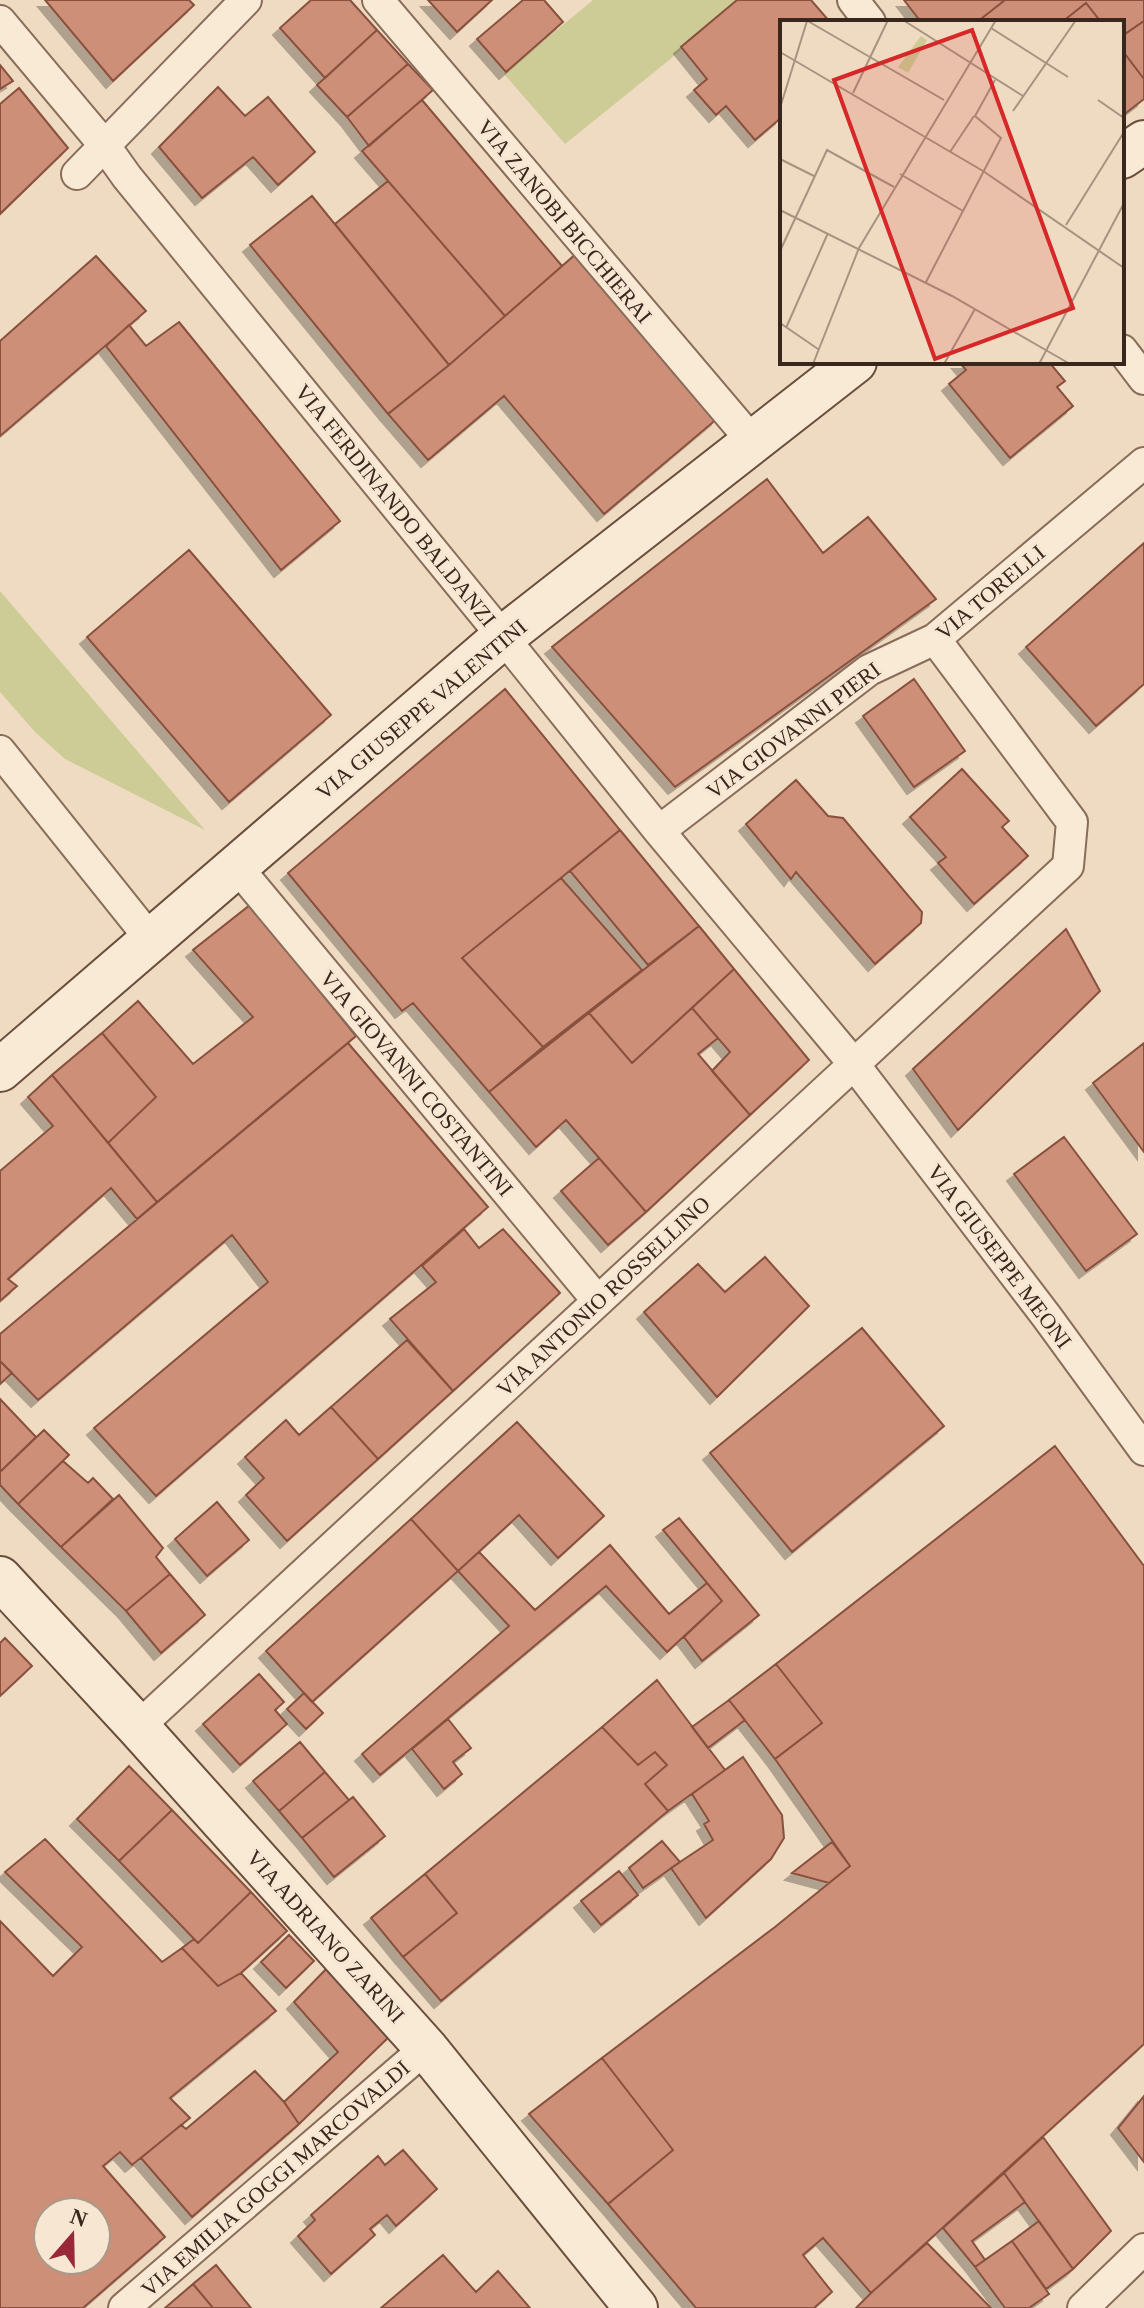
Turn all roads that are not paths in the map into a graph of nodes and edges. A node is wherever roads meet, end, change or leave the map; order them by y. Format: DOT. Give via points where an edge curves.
graph roads {
  1 [pos="246,0"];
  2 [pos="378,0"];
  3 [pos="853,0"];
  4 [pos="868,20"];
  5 [pos="0,21"];
  6 [pos="1144,142"];
  7 [pos="105,146"];
  8 [pos="1124,156"];
  9 [pos="77,174"];
  10 [pos="1124,353"];
  11 [pos="852,364"];
  12 [pos="1144,379"];
  13 [pos="752,441"];
  14 [pos="1144,463"];
  15 [pos="503,637"];
  16 [pos="935,639"];
  17 [pos="0,751"];
  18 [pos="659,831"];
  19 [pos="1068,866"];
  20 [pos="237,867"];
  21 [pos="152,941"];
  22 [pos="853,1063"];
  23 [pos="0,1070"];
  24 [pos="597,1300"];
  25 [pos="1144,1450"];
  26 [pos="0,1578"];
  27 [pos="138,1727"];
  28 [pos="426,2048"];
  29 [pos="1144,2249"];
  30 [pos="124,2308"];
  31 [pos="636,2308"];
  32 [pos="1083,2308"];
  1 -- 7 [label="street"];
  2 -- 13 [label="street, VIA ZANOBI BICCHIERAI"];
  3 -- 4 [label="street"];
  5 -- 7 [label="street, VIA FERDINANDO BALDANZI"];
  6 -- 8 [label="street"];
  7 -- 9 [label="street"];
  7 -- 15 [label="street, VIA FERDINANDO BALDANZI"];
  10 -- 12 [label="street"];
  11 -- 13 [label="street, VIA GIUSEPPE VALENTINI"];
  13 -- 15 [label="street, VIA GIUSEPPE VALENTINI"];
  14 -- 16 [label="street, VIA TORELLI"];
  15 -- 18 [label="street, VIA FERDINANDO BALDANZI"];
  15 -- 20 [label="street, VIA GIUSEPPE VALENTINI"];
  16 -- 18 [label="street, VIA GIOVANNI PIERI" via="869,670"];
  16 -- 19 [label="street, VIA TORELLI" via="1072,822"];
  17 -- 21 [label="street"];
  18 -- 22 [label="street, VIA FERDINANDO BALDANZI"];
  19 -- 22 [label="street, VIA ANTONIO ROSSELLINO"];
  20 -- 21 [label="street, VIA GIUSEPPE VALENTINI"];
  20 -- 24 [label="street, VIA GIOVANNI COSTANTINI"];
  21 -- 23 [label="street, VIA GIUSEPPE VALENTINI"];
  22 -- 24 [label="street, VIA ANTONIO ROSSELLINO"];
  22 -- 25 [label="street, VIA GIUSEPPE MEONI"];
  24 -- 27 [label="street, VIA ANTONIO ROSSELLINO"];
  26 -- 27 [label="street, VIA ADRIANO ZARINI"];
  27 -- 28 [label="street, VIA ADRIANO ZARINI"];
  28 -- 30 [label="street, VIA EMILIA GOGGI MARCOVALDI"];
  28 -- 31 [label="street, VIA ADRIANO ZARINI"];
  29 -- 32 [label="street"];
}
